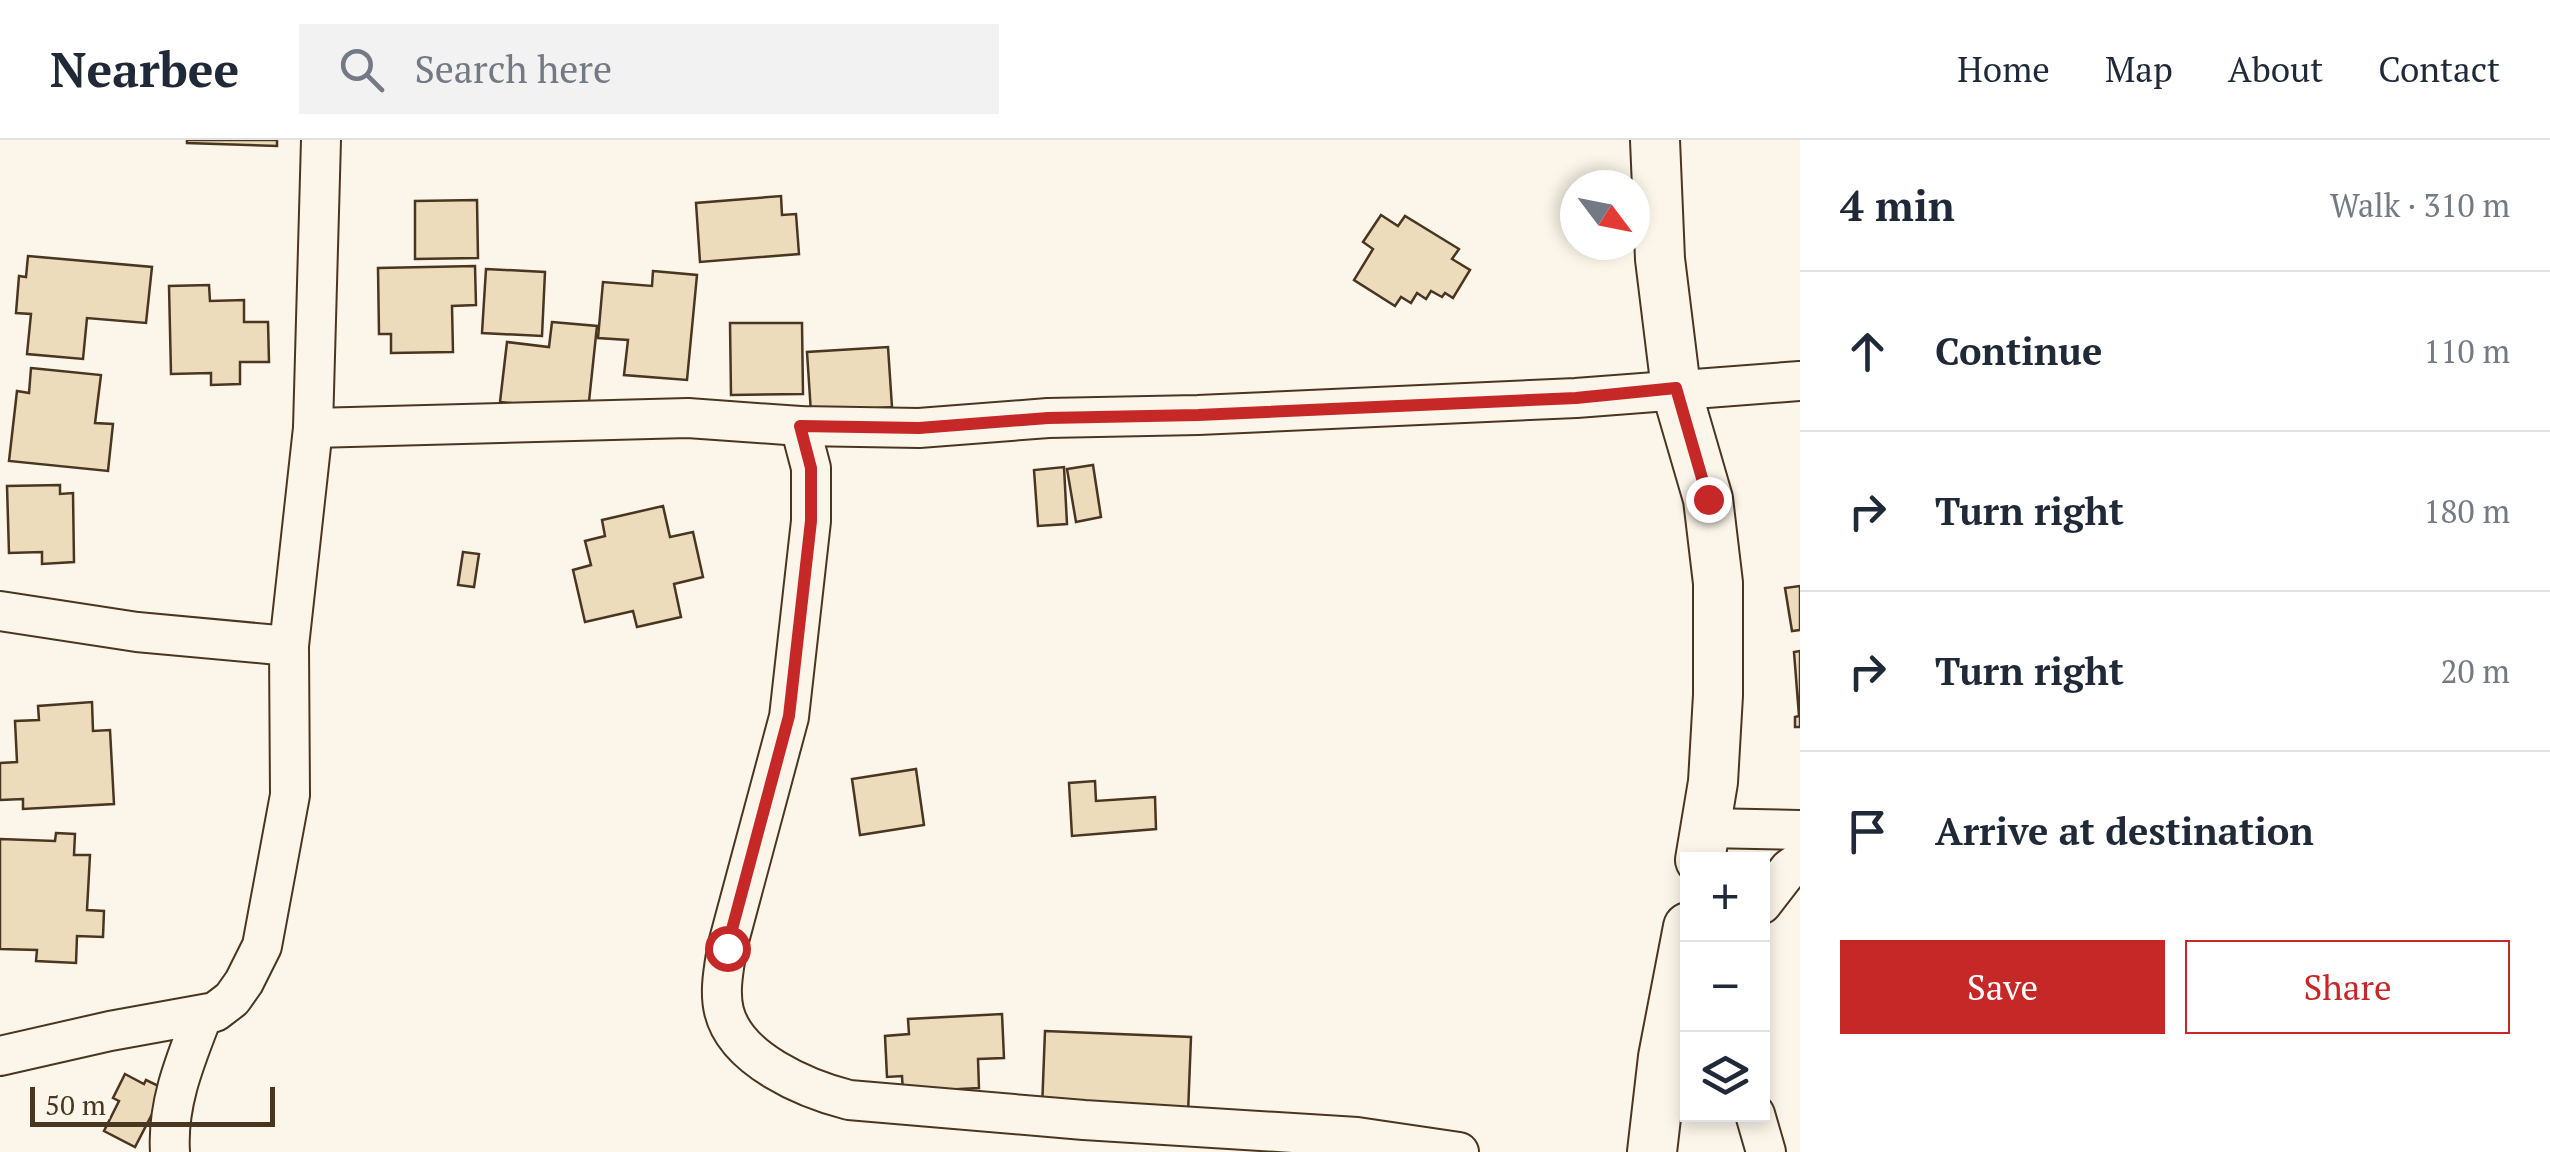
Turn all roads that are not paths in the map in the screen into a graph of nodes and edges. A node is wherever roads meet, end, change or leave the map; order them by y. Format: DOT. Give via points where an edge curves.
graph roads {
  1 [pos="321,140"];
  2 [pos="1655,140"];
  3 [pos="1800,381"];
  4 [pos="1676,388"];
  5 [pos="800,426"];
  6 [pos="313,428"];
  7 [pos="0,610"];
  8 [pos="289,646"];
  9 [pos="1800,830"];
  10 [pos="1703,844"];
  11 [pos="1800,861"];
  12 [pos="1770,894"];
  13 [pos="1685,942"];
  14 [pos="202,1017"];
  15 [pos="0,1056"];
  16 [pos="1757,1122"];
  17 [pos="170,1152"];
  18 [pos="1460,1152"];
  19 [pos="1652,1152"];
  20 [pos="1766,1152"];
  1 -- 6 [label="street"];
  2 -- 4 [label="main road" via="1660,259"];
  3 -- 4 [label="street"];
  4 -- 5 [label="street" via="919,428"];
  4 -- 10 [label="main road" via="1708,499 1718,583 1718,695"];
  5 -- 6 [label="street" via="688,418"];
  5 -- 18 [label="street" via="811,468 811,521 789,716 722,985 724,1012 746,1046 812,1090 849,1100 1357,1137"];
  6 -- 8 [label="street"];
  7 -- 8 [label="street"];
  8 -- 14 [label="street" via="290,795 262,946 232,999"];
  9 -- 10 [label="street"];
  11 -- 12 [label="street"];
  13 -- 19 [label="main road"];
  14 -- 15 [label="street"];
  14 -- 17 [label="street" via="174,1097"];
  16 -- 20 [label="street"];
}
